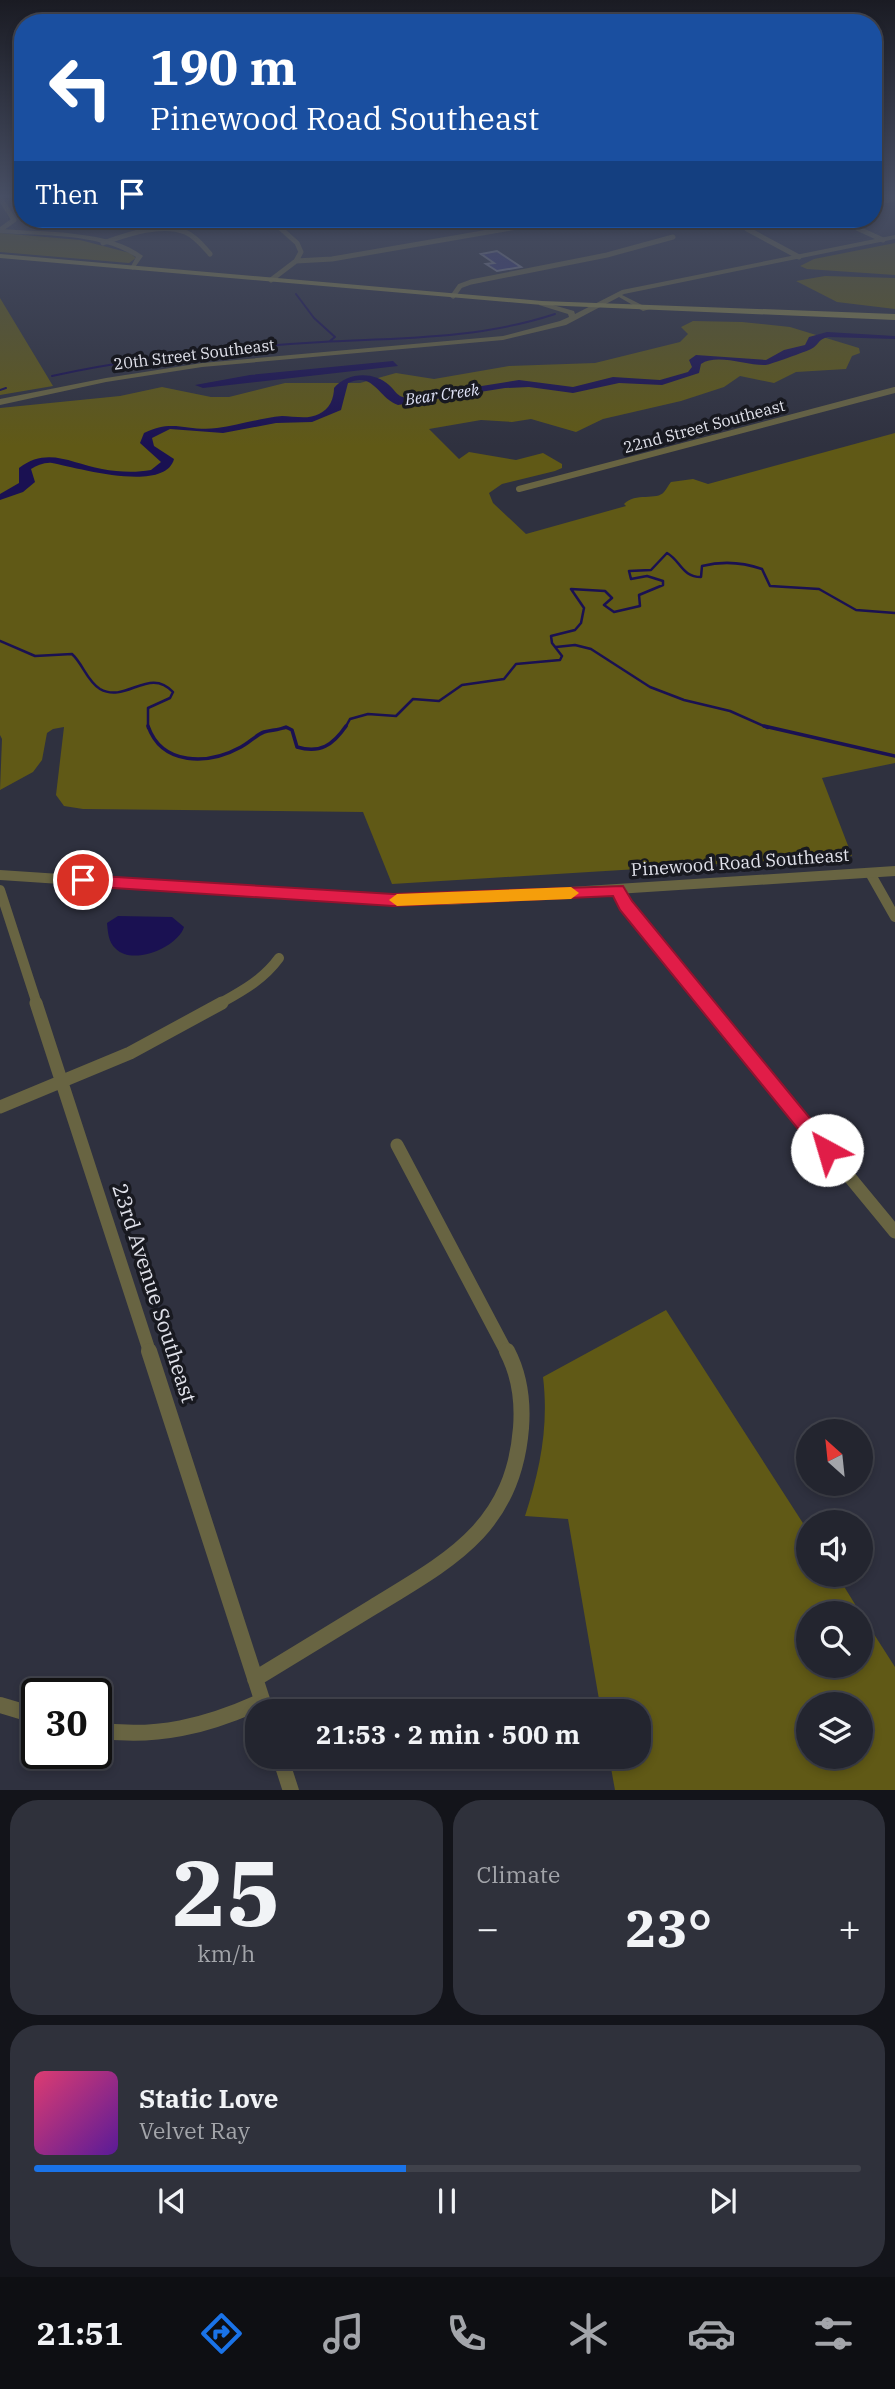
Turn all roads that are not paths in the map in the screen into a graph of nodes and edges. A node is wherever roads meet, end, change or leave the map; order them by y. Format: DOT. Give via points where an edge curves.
graph roads {
  1 [pos="254,279"];
  2 [pos="488,279"];
  3 [pos="694,279"];
  4 [pos="271,280"];
  5 [pos="653,287"];
  6 [pos="453,296"];
  7 [pos="622,298"];
  8 [pos="542,303"];
  9 [pos="594,306"];
  10 [pos="607,307"];
  11 [pos="646,309"];
  12 [pos="895,317"];
  13 [pos="573,318"];
  14 [pos="393,349"];
  15 [pos="895,390"];
  16 [pos="0,402"];
  17 [pos="519,489"];
  18 [pos="895,871"];
  19 [pos="870,873"];
  20 [pos="0,875"];
  21 [pos="0,890"];
  22 [pos="618,890"];
  23 [pos="895,917"];
  24 [pos="279,958"];
  25 [pos="62,1080"];
  26 [pos="0,1107"];
  27 [pos="397,1145"];
  28 [pos="895,1232"];
  29 [pos="255,1679"];
  30 [pos="262,1699"];
  31 [pos="0,1705"];
  32 [pos="21,1711"];
  33 [pos="245,1712"];
  34 [pos="112,1730"];
  35 [pos="284,1769"];
  36 [pos="291,1790"];
  1 -- 4 [label="main road"];
  2 -- 6 [label="street" via="460,286"];
  3 -- 5 [label="street, 20th Street Southeast"];
  4 -- 6 [label="main road"];
  5 -- 7 [label="street, 20th Street Southeast"];
  5 -- 9 [label="street, 20th Street Southeast" via="622,292"];
  6 -- 8 [label="main road"];
  7 -- 10 [label="street, 20th Street Southeast"];
  7 -- 11 [label="street"];
  8 -- 9 [label="main road"];
  8 -- 13 [label="street" via="571,313"];
  9 -- 10 [label="main road"];
  9 -- 13 [label="street, 20th Street Southeast"];
  10 -- 11 [label="main road"];
  10 -- 14 [label="street, 20th Street Southeast" via="573,325 522,338"];
  11 -- 12 [label="main road"];
  13 -- 14 [label="street, 20th Street Southeast" via="503,338"];
  14 -- 16 [label="street, 20th Street Southeast" via="178,369"];
  15 -- 17 [label="street, 22nd Street Southeast"];
  18 -- 19 [label="street, Pinewood Road Southeast"];
  19 -- 22 [label="street, Pinewood Road Southeast"];
  19 -- 23 [label="street"];
  20 -- 22 [label="street, Pinewood Road Southeast" via="393,900"];
  21 -- 25 [label="street, 23rd Avenue Southeast"];
  22 -- 28 [label="street" via="636,918"];
  24 -- 25 [label="street" via="250,987 130,1053"];
  25 -- 26 [label="street"];
  25 -- 29 [label="street, 23rd Avenue Southeast"];
  27 -- 29 [label="street" via="513,1363 522,1411 517,1462 502,1502 468,1546"];
  29 -- 30 [label="street, 23rd Avenue Southeast"];
  31 -- 32 [label="street"];
  33 -- 34 [label="street" via="175,1732"];
  35 -- 36 [label="street"];
}
